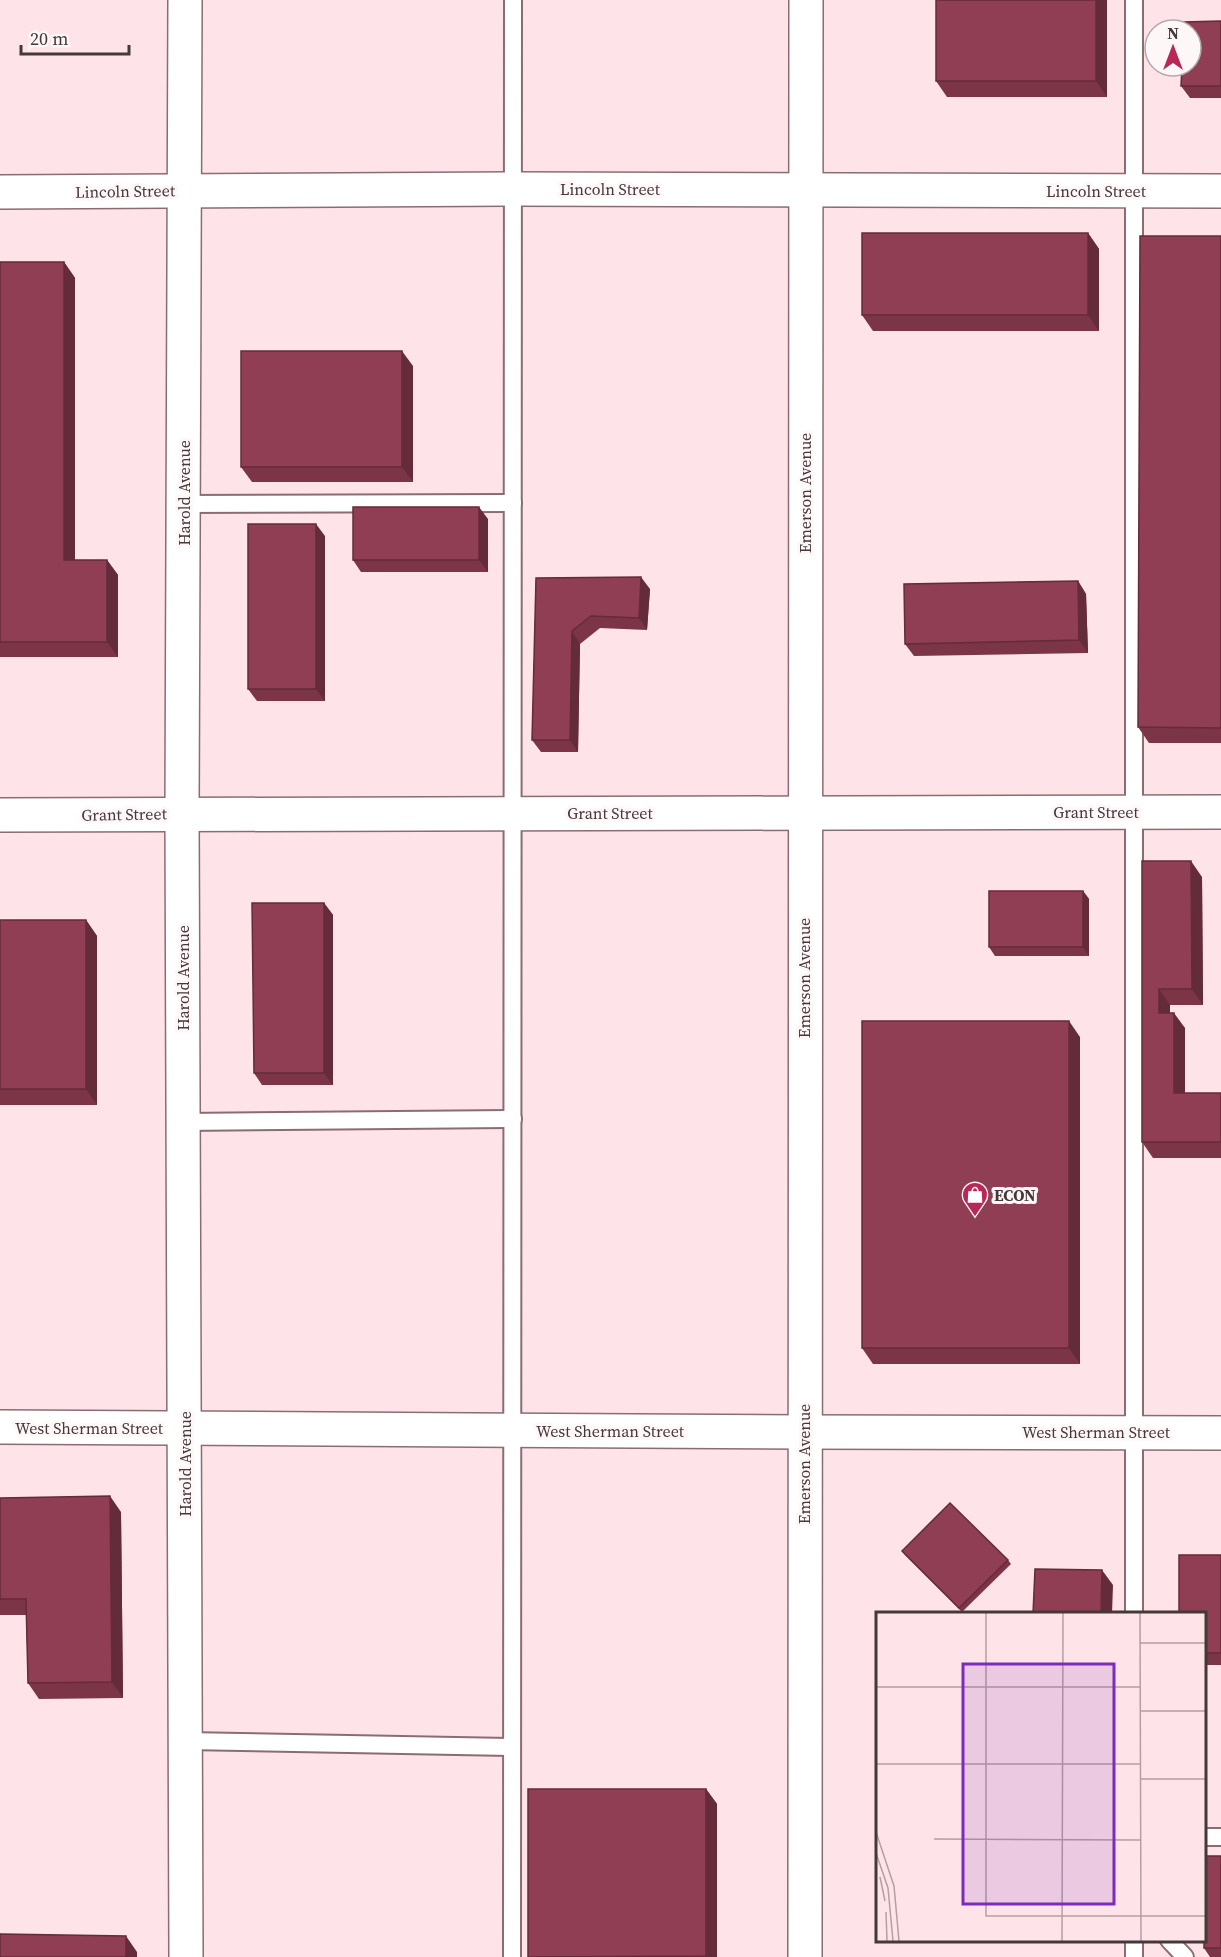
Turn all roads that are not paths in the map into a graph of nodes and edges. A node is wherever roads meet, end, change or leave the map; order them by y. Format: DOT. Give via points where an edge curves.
graph roads {
  1 [pos="185,0"];
  2 [pos="513,0"];
  3 [pos="806,0"];
  4 [pos="1134,0"];
  5 [pos="513,189"];
  6 [pos="805,189"];
  7 [pos="186,190"];
  8 [pos="1134,191"];
  9 [pos="1221,191"];
  10 [pos="0,192"];
  11 [pos="513,503"];
  12 [pos="184,504"];
  13 [pos="804,812"];
  14 [pos="1134,812"];
  15 [pos="1221,812"];
  16 [pos="182,813"];
  17 [pos="513,813"];
  18 [pos="0,815"];
  19 [pos="513,1119"];
  20 [pos="183,1122"];
  21 [pos="0,1427"];
  22 [pos="184,1428"];
  23 [pos="512,1430"];
  24 [pos="804,1432"];
  25 [pos="1134,1432"];
  26 [pos="1221,1432"];
  27 [pos="1134,1612"];
  28 [pos="185,1741"];
  29 [pos="512,1747"];
  30 [pos="1170,1942"];
  31 [pos="186,1957"];
  32 [pos="512,1957"];
  33 [pos="805,1957"];
  34 [pos="1185,1957"];
  1 -- 7 [label="street, Harold Avenue"];
  2 -- 5 [label="lane"];
  3 -- 6 [label="street, Emerson Avenue"];
  4 -- 8 [label="lane"];
  5 -- 6 [label="street, Lincoln Street"];
  5 -- 7 [label="street, Lincoln Street"];
  5 -- 11 [label="lane"];
  6 -- 8 [label="street, Lincoln Street"];
  6 -- 13 [label="street, Emerson Avenue"];
  7 -- 10 [label="street, Lincoln Street"];
  7 -- 12 [label="street, Harold Avenue"];
  8 -- 9 [label="street, Lincoln Street"];
  8 -- 14 [label="lane"];
  11 -- 12 [label="lane"];
  11 -- 17 [label="lane"];
  12 -- 16 [label="street, Harold Avenue"];
  13 -- 14 [label="street, Grant Street"];
  13 -- 17 [label="street, Grant Street"];
  13 -- 24 [label="street, Emerson Avenue"];
  14 -- 15 [label="street, Grant Street"];
  14 -- 25 [label="lane"];
  16 -- 17 [label="street, Grant Street"];
  16 -- 18 [label="street, Grant Street"];
  16 -- 20 [label="street, Harold Avenue"];
  17 -- 19 [label="lane"];
  19 -- 20 [label="lane"];
  19 -- 23 [label="lane"];
  20 -- 22 [label="street, Harold Avenue"];
  21 -- 22 [label="street, West Sherman Street"];
  22 -- 23 [label="street, West Sherman Street"];
  22 -- 28 [label="street, Harold Avenue"];
  23 -- 24 [label="street, West Sherman Street"];
  23 -- 29 [label="lane"];
  24 -- 25 [label="street, West Sherman Street"];
  24 -- 33 [label="street, Emerson Avenue"];
  25 -- 26 [label="street, West Sherman Street"];
  25 -- 27 [label="lane"];
  28 -- 29 [label="lane"];
  28 -- 31 [label="street, Harold Avenue"];
  29 -- 32 [label="lane"];
  30 -- 34 [label="lane"];
}
